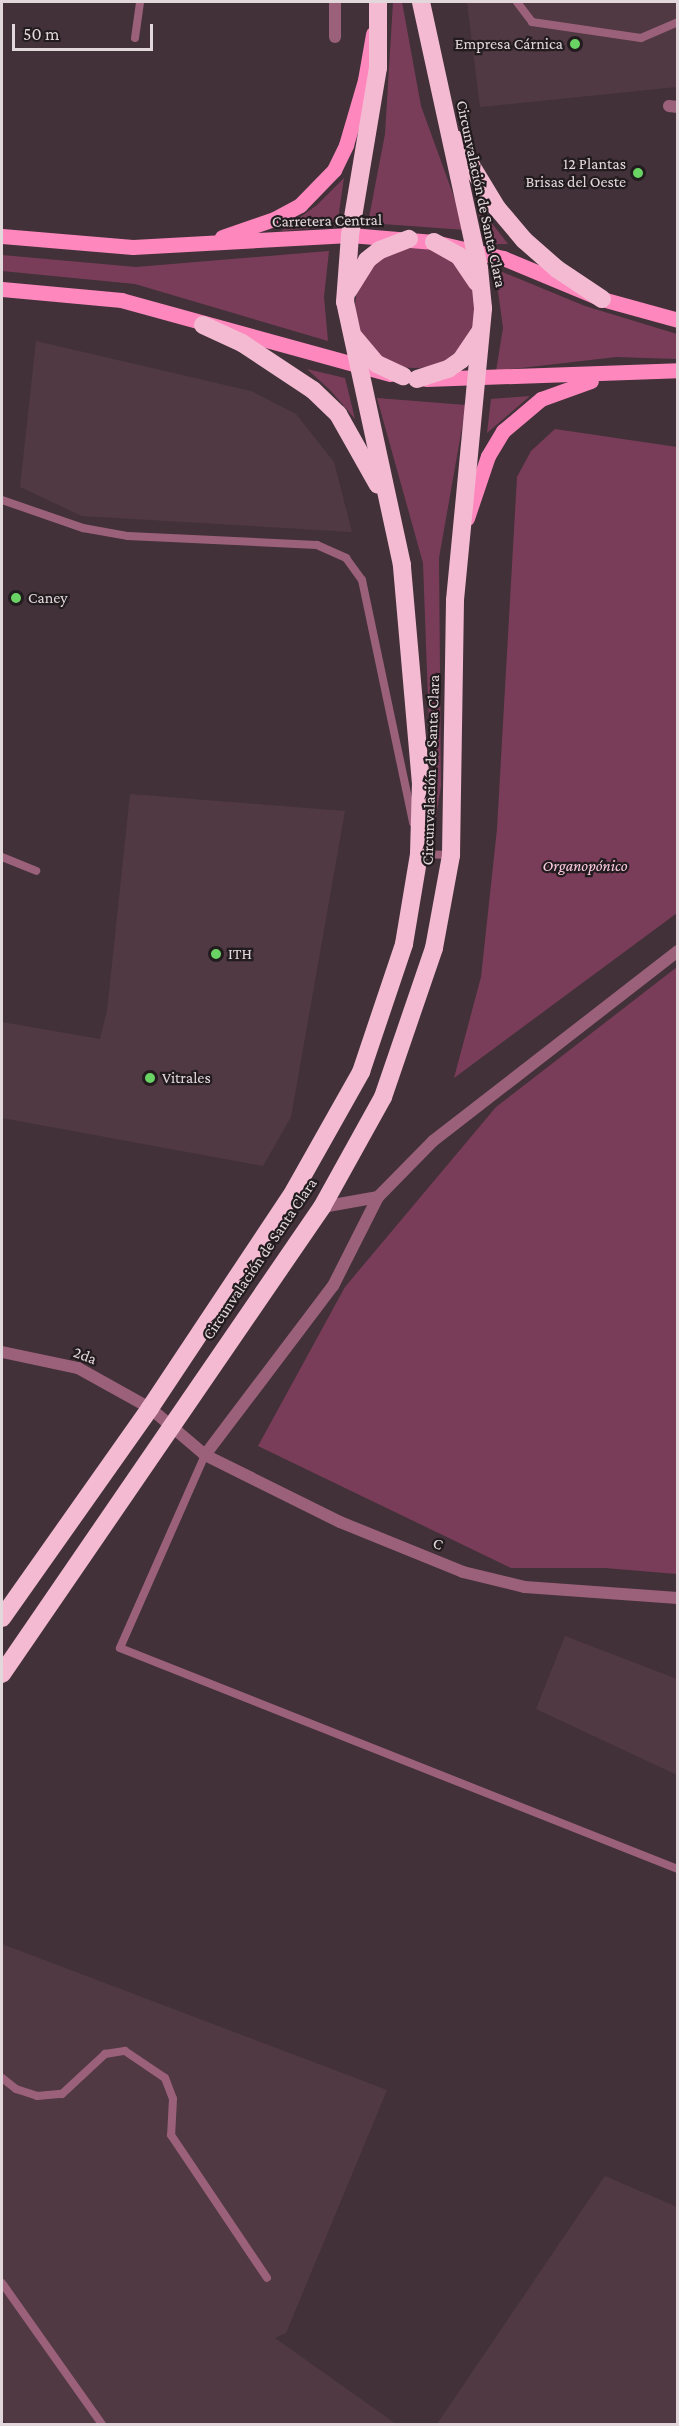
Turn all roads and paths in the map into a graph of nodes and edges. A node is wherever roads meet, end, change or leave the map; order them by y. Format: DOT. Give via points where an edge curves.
graph roads {
  1 [pos="140,2"];
  2 [pos="335,2"];
  3 [pos="421,2"];
  4 [pos="517,2"];
  5 [pos="378,6"];
  6 [pos="678,22"];
  7 [pos="135,38"];
  8 [pos="335,38"];
  9 [pos="445,121"];
  10 [pos="350,235"];
  11 [pos="2,236"];
  12 [pos="410,239"];
  13 [pos="434,242"];
  14 [pos="203,244"];
  15 [pos="475,251"];
  16 [pos="2,289"];
  17 [pos="602,299"];
  18 [pos="346,309"];
  19 [pos="483,313"];
  20 [pos="678,320"];
  21 [pos="203,325"];
  22 [pos="358,368"];
  23 [pos="677,370"];
  24 [pos="410,377"];
  25 [pos="478,380"];
  26 [pos="2,500"];
  27 [pos="390,507"];
  28 [pos="462,535"];
  29 [pos="419,854"];
  30 [pos="451,855"];
  31 [pos="2,857"];
  32 [pos="36,871"];
  33 [pos="678,951"];
  34 [pos="378,1197"];
  35 [pos="322,1207"];
  36 [pos="2,1352"];
  37 [pos="150,1408"];
  38 [pos="170,1425"];
  39 [pos="205,1455"];
  40 [pos="678,1598"];
  41 [pos="2,1618"];
  42 [pos="2,1674"];
  43 [pos="678,1869"];
  44 [pos="2,2078"];
  45 [pos="267,2278"];
  46 [pos="2,2283"];
  47 [pos="102,2424"];
  1 -- 7 [label="lane"];
  2 -- 8 [label="street"];
  3 -- 9 [label="highway, Circunvalación de Santa Clara"];
  4 -- 6 [label="lane" via="532,22 641,38"];
  5 -- 10 [label="highway, Circunvalación de Santa Clara" via="378,68"];
  5 -- 14 [label="main road" via="365,80 346,146 334,170 300,205 274,219"];
  9 -- 15 [label="highway, Circunvalación de Santa Clara"];
  9 -- 17 [label="highway" via="481,184 524,240 557,269"];
  10 -- 12 [label="main road, Carretera Central"];
  10 -- 14 [label="main road, Carretera Central"];
  10 -- 18 [label="highway, Circunvalación de Santa Clara"];
  11 -- 14 [label="main road, Carretera Central" via="133,247"];
  12 -- 13 [label="main road, Carretera Central"];
  12 -- 18 [label="highway" via="380,250 367,260 349,286"];
  13 -- 15 [label="main road, Carretera Central"];
  13 -- 19 [label="highway" via="469,267"];
  15 -- 17 [label="main road, Carretera Central" via="503,258"];
  15 -- 19 [label="highway, Circunvalación de Santa Clara"];
  16 -- 21 [label="main road" via="121,300"];
  17 -- 20 [label="main road, Carretera Central"];
  18 -- 22 [label="highway, Circunvalación de Santa Clara"];
  18 -- 24 [label="highway" via="366,354"];
  19 -- 24 [label="highway" via="476,341 461,360 448,369"];
  19 -- 25 [label="highway, Circunvalación de Santa Clara"];
  21 -- 22 [label="main road"];
  21 -- 27 [label="highway" via="261,354 314,390 338,414"];
  22 -- 24 [label="main road"];
  22 -- 27 [label="highway, Circunvalación de Santa Clara"];
  23 -- 25 [label="main road"];
  23 -- 28 [label="main road" via="578,383 522,412 503,431 488,456"];
  24 -- 25 [label="main road"];
  25 -- 28 [label="highway, Circunvalación de Santa Clara"];
  26 -- 29 [label="lane" via="83,528 128,536 317,545 346,558 362,580"];
  27 -- 29 [label="highway, Circunvalación de Santa Clara" via="402,565 422,784"];
  28 -- 30 [label="highway, Circunvalación de Santa Clara" via="455,600"];
  29 -- 30 [label="lane"];
  29 -- 37 [label="highway, Circunvalación de Santa Clara" via="404,944 361,1072 294,1191"];
  30 -- 35 [label="highway, Circunvalación de Santa Clara" via="434,948 383,1097"];
  31 -- 32 [label="lane"];
  33 -- 34 [label="street" via="433,1141"];
  34 -- 35 [label="street"];
  34 -- 39 [label="street" via="333,1286"];
  35 -- 38 [label="highway, Circunvalación de Santa Clara"];
  36 -- 37 [label="street, 2da" via="78,1368"];
  37 -- 38 [label="street, 2da"];
  37 -- 41 [label="highway, Circunvalación de Santa Clara"];
  38 -- 39 [label="street, C"];
  38 -- 42 [label="highway, Circunvalación de Santa Clara"];
  39 -- 40 [label="street, C" via="340,1522 463,1572 525,1587"];
  39 -- 43 [label="lane" via="120,1648"];
  44 -- 45 [label="lane" via="16,2089 37,2096 62,2094 105,2054 125,2051 165,2078 173,2099 171,2135"];
  46 -- 47 [label="lane"];
}
